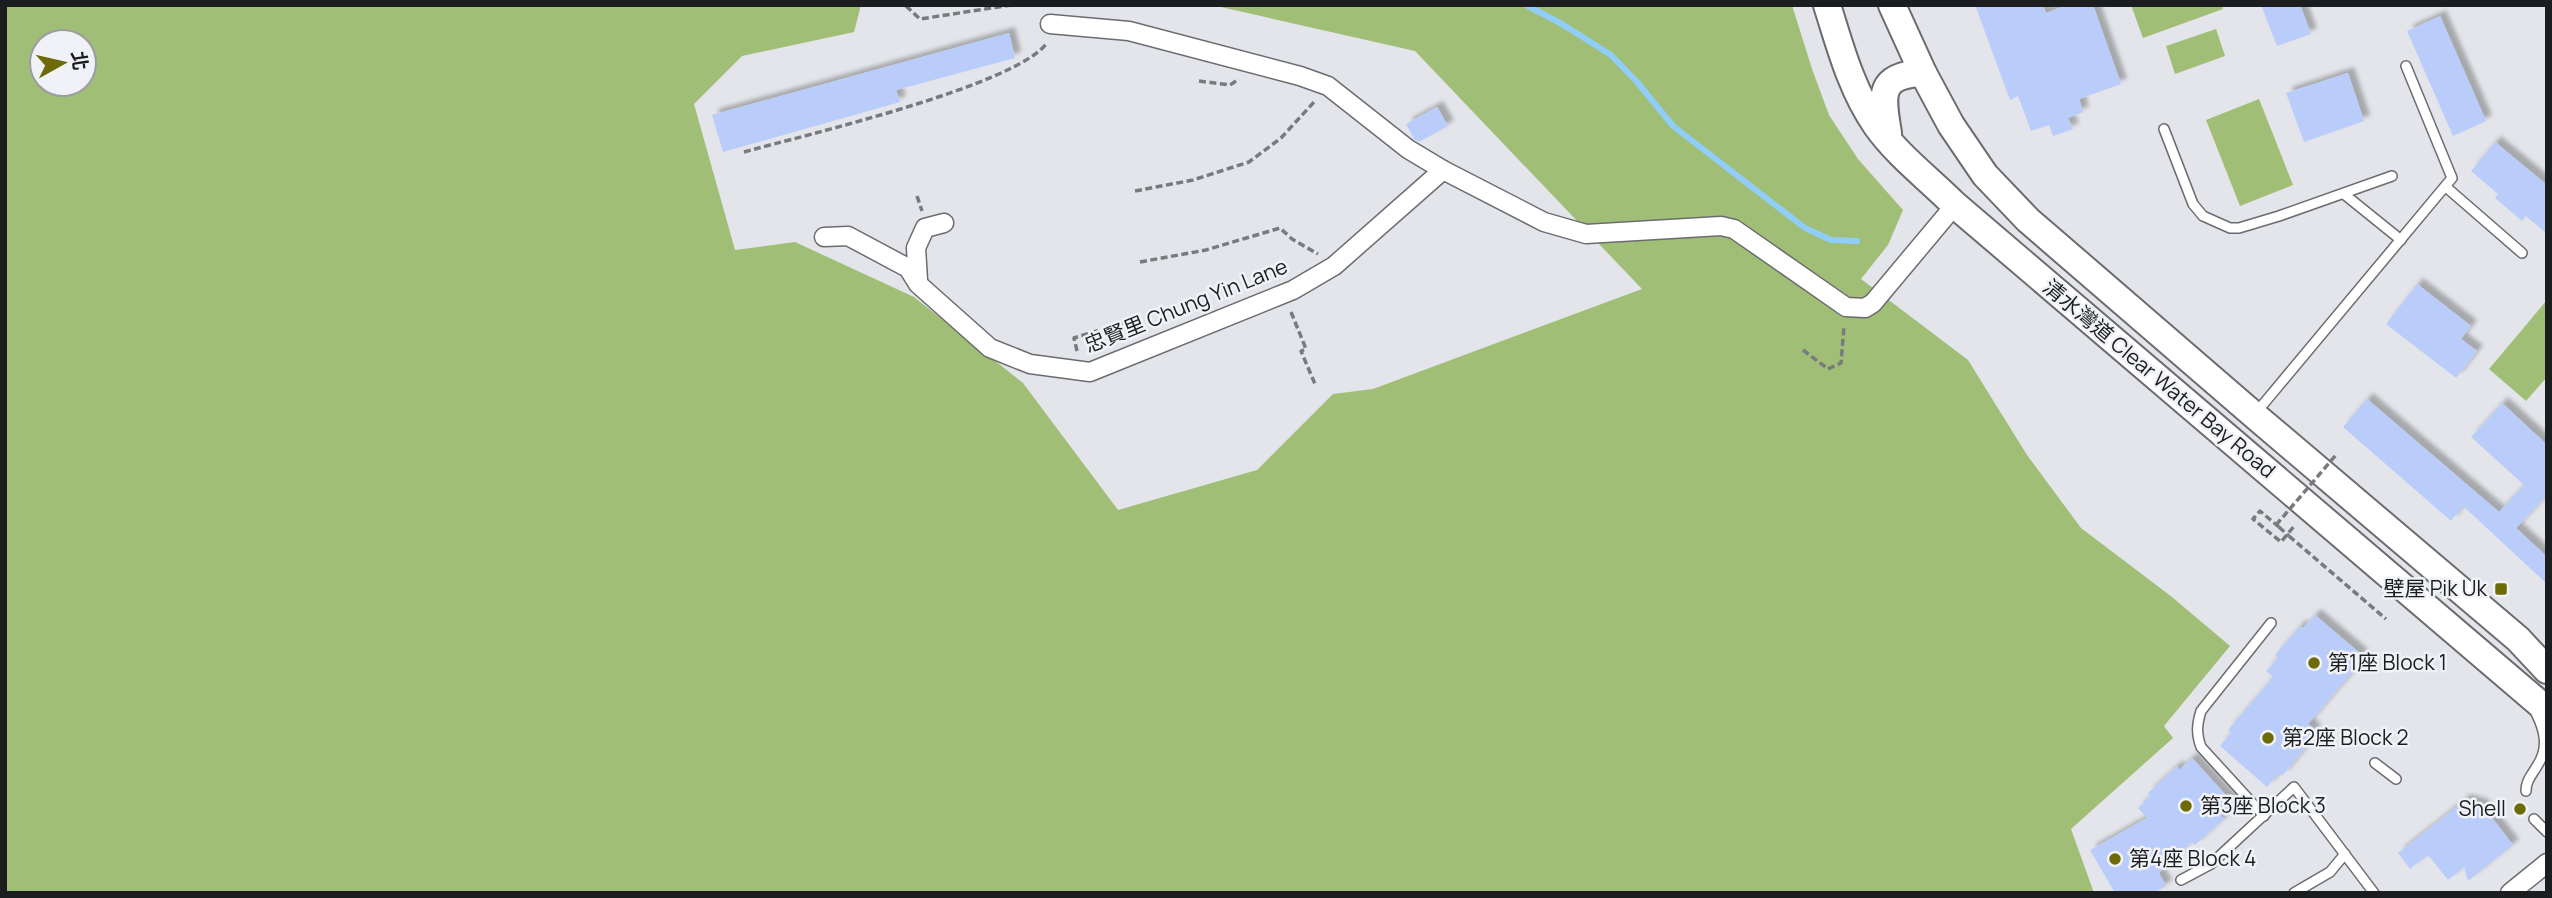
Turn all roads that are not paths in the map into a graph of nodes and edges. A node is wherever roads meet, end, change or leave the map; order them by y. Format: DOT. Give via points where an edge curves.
graph roads {
  1 [pos="1828,5"];
  2 [pos="1892,5"];
  3 [pos="1055,24"];
  4 [pos="2406,66"];
  5 [pos="1923,74"];
  6 [pos="2164,129"];
  7 [pos="1890,141"];
  8 [pos="1443,170"];
  9 [pos="2392,176"];
  10 [pos="2446,187"];
  11 [pos="2344,194"];
  12 [pos="1955,205"];
  13 [pos="944,223"];
  14 [pos="824,237"];
  15 [pos="2401,240"];
  16 [pos="2522,253"];
  17 [pos="918,284"];
  18 [pos="2254,415"];
  19 [pos="2271,623"];
  20 [pos="2547,670"];
  21 [pos="2525,691"];
  22 [pos="2547,710"];
  23 [pos="2375,763"];
  24 [pos="2396,779"];
  25 [pos="2526,791"];
  26 [pos="2264,816"];
  27 [pos="2534,819"];
  28 [pos="2547,832"];
  29 [pos="2345,855"];
  30 [pos="2542,869"];
  31 [pos="2181,880"];
  32 [pos="2294,893"];
  33 [pos="2374,893"];
  34 [pos="2510,893"];
  1 -- 7 [label="main road, 清水灣道 Clear Water Bay Road" via="1846,68 1875,124"];
  2 -- 5 [label="main road, 清水灣道 Clear Water Bay Road"];
  3 -- 8 [label="street" via="1129,31 1328,86 1408,149"];
  4 -- 10 [label="lane" via="2452,178"];
  5 -- 7 [label="main road" via="1907,74 1888,86 1883,97"];
  5 -- 18 [label="main road, 清水灣道 Clear Water Bay Road" via="1985,175 2028,220"];
  6 -- 11 [label="lane" via="2190,200 2203,216 2227,228"];
  7 -- 12 [label="main road, 清水灣道 Clear Water Bay Road"];
  8 -- 12 [label="street" via="1544,222 1586,234 1734,229 1846,307 1865,308 1873,303"];
  8 -- 17 [label="street, 忠賢里 Chung Yin Lane" via="1334,266 1283,294 1090,372 1030,364 990,348"];
  9 -- 11 [label="lane"];
  10 -- 15 [label="lane"];
  10 -- 16 [label="lane"];
  11 -- 15 [label="lane"];
  12 -- 21 [label="main road, 清水灣道 Clear Water Bay Road"];
  13 -- 17 [label="street" via="925,228 916,248"];
  14 -- 17 [label="street, 忠賢里 Chung Yin Lane" via="848,236 908,268"];
  15 -- 18 [label="lane"];
  18 -- 20 [label="main road, 清水灣道 Clear Water Bay Road" via="2518,639"];
  19 -- 26 [label="lane" via="2201,711 2197,723 2200,747"];
  21 -- 22 [label="main road, 清水灣道 Clear Water Bay Road"];
  21 -- 25 [label="lane" via="2545,738 2542,759 2528,778"];
  23 -- 24 [label="lane"];
  26 -- 29 [label="lane" via="2294,787"];
  26 -- 31 [label="lane" via="2211,864"];
  27 -- 28 [label="lane"];
  29 -- 32 [label="lane" via="2330,872"];
  29 -- 33 [label="lane"];
  30 -- 34 [label="street"];
}
